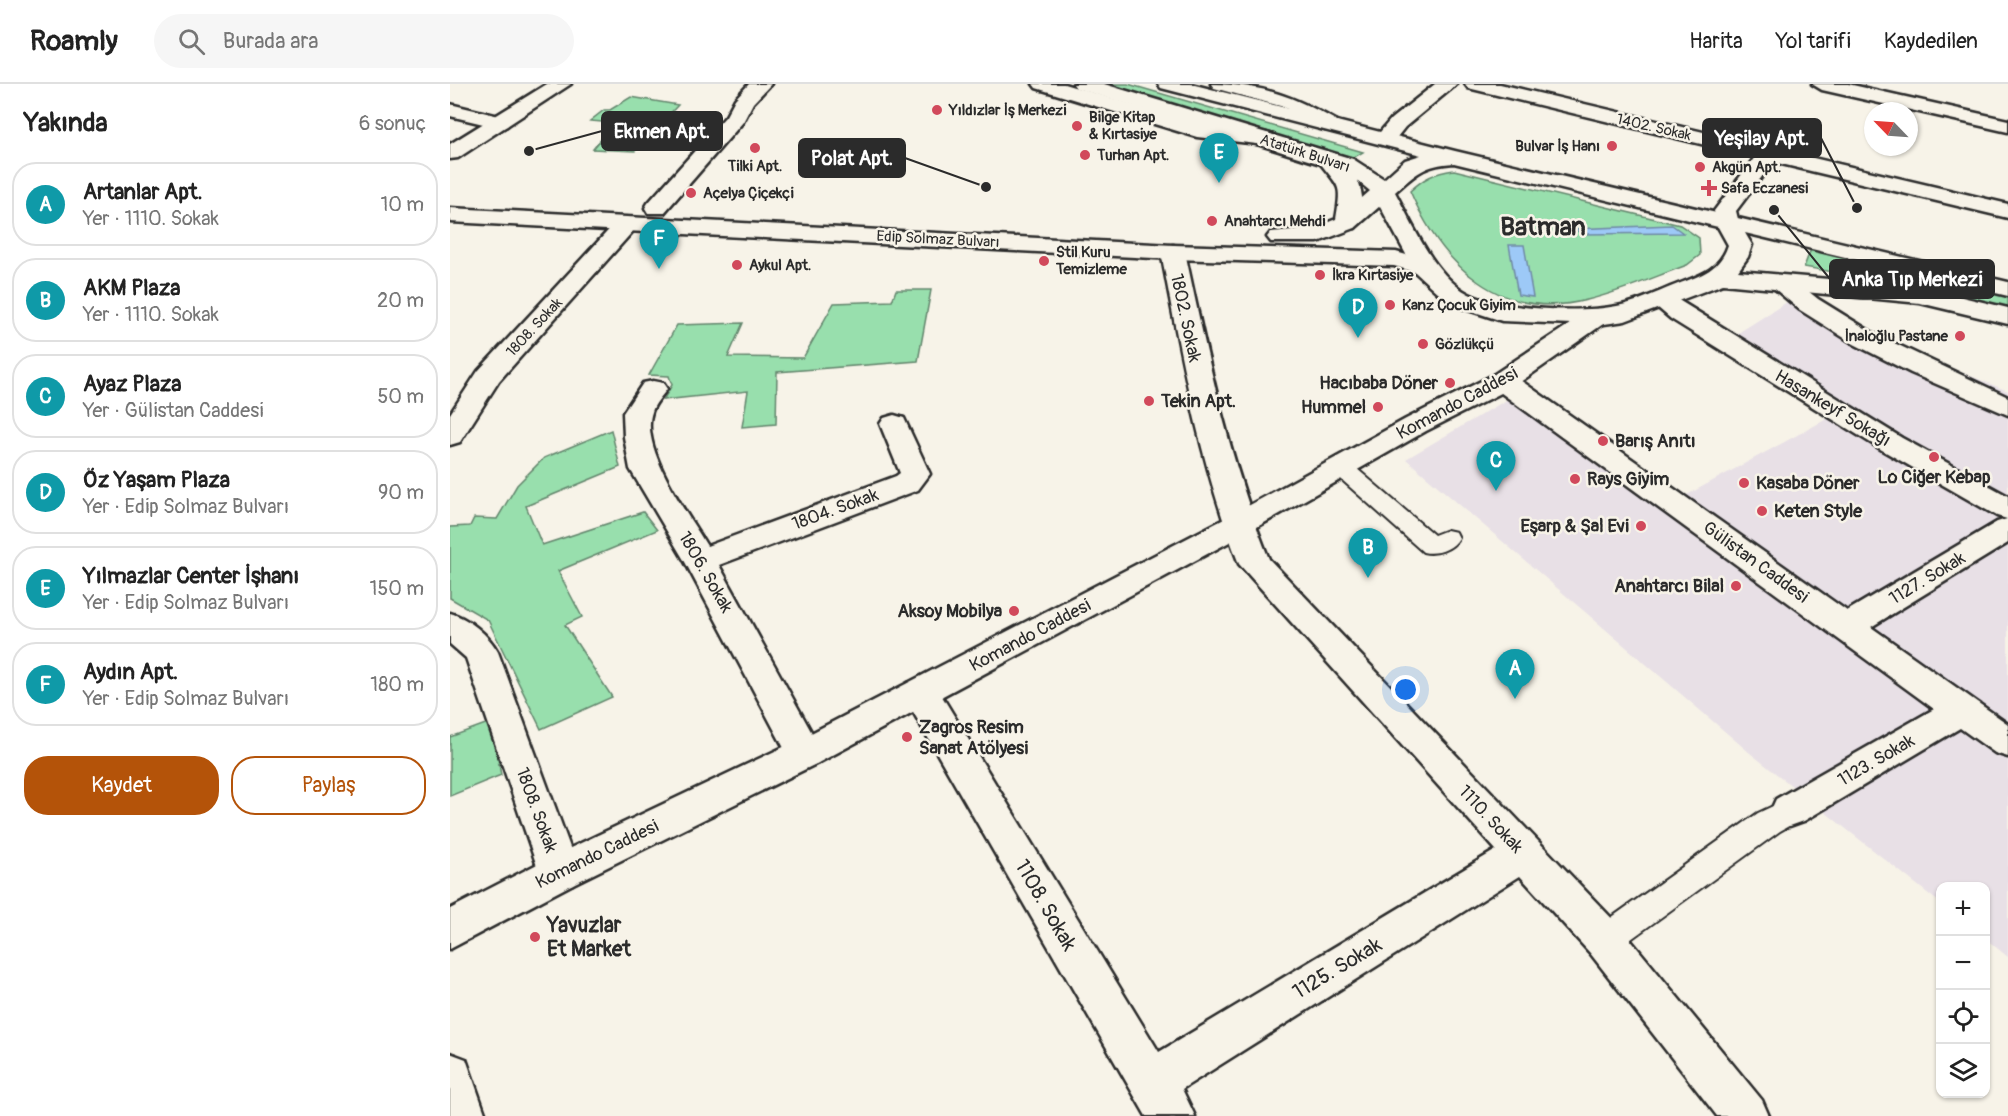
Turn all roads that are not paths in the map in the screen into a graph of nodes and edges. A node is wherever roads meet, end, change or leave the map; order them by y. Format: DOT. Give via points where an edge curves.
graph roads {
  1 [pos="561,84"];
  2 [pos="760,84"];
  3 [pos="1043,84"];
  4 [pos="1083,84"];
  5 [pos="1168,84"];
  6 [pos="1221,84"];
  7 [pos="1448,84"];
  8 [pos="1475,84"];
  9 [pos="1822,84"];
  10 [pos="450,110"];
  11 [pos="500,122"];
  12 [pos="1332,126"];
  13 [pos="2008,126"];
  14 [pos="1392,131"];
  15 [pos="1266,140"];
  16 [pos="450,153"];
  17 [pos="1768,154"];
  18 [pos="1454,157"];
  19 [pos="1329,160"];
  20 [pos="1383,190"];
  21 [pos="450,200"];
  22 [pos="656,208"];
  23 [pos="2008,211"];
  24 [pos="450,215"];
  25 [pos="1347,223"];
  26 [pos="1727,223"];
  27 [pos="626,225"];
  28 [pos="1173,252"];
  29 [pos="1425,268"];
  30 [pos="1721,276"];
  31 [pos="1784,284"];
  32 [pos="2008,289"];
  33 [pos="1663,301"];
  34 [pos="1597,316"];
  35 [pos="2008,316"];
  36 [pos="1503,381"];
  37 [pos="653,389"];
  38 [pos="2008,407"];
  39 [pos="894,424"];
  40 [pos="450,436"];
  41 [pos="1341,466"];
  42 [pos="2008,508"];
  43 [pos="1239,524"];
  44 [pos="2008,529"];
  45 [pos="1447,538"];
  46 [pos="700,560"];
  47 [pos="450,625"];
  48 [pos="1846,627"];
  49 [pos="921,693"];
  50 [pos="1962,710"];
  51 [pos="2008,742"];
  52 [pos="805,753"];
  53 [pos="1790,810"];
  54 [pos="1523,854"];
  55 [pos="559,872"];
  56 [pos="450,930"];
  57 [pos="1605,940"];
  58 [pos="450,1075"];
  59 [pos="1161,1099"];
  60 [pos="463,1116"];
  61 [pos="1746,1116"];
  1 -- 11 [label="street"];
  2 -- 22 [label="street" via="739,108 736,118"];
  3 -- 15 [label="street" via="1204,133"];
  4 -- 15 [label="street, Atatürk Bulvarı"];
  5 -- 12 [label="street, Atatürk Bulvarı"];
  6 -- 12 [label="street" via="1291,103"];
  7 -- 14 [label="street"];
  8 -- 17 [label="street, 1402. Sokak"];
  9 -- 13 [label="street"];
  10 -- 11 [label="street"];
  11 -- 16 [label="street"];
  12 -- 14 [label="street, Atatürk Bulvarı"];
  14 -- 18 [label="street, Atatürk Bulvarı"];
  15 -- 19 [label="street, Atatürk Bulvarı"];
  17 -- 23 [label="street, 1402. Sokak"];
  17 -- 26 [label="street" via="1725,211"];
  18 -- 20 [label="street" via="1432,158 1413,165"];
  18 -- 26 [label="street, Atatürk Bulvarı"];
  19 -- 20 [label="street, Atatürk Bulvarı" via="1361,172"];
  19 -- 25 [label="street" via="1352,185"];
  20 -- 25 [label="street"];
  20 -- 29 [label="street"];
  21 -- 22 [label="street, Edip Solmaz Bulvarı"];
  22 -- 25 [label="street, Edip Solmaz Bulvarı" via="1013,230 1257,238 1318,235"];
  24 -- 27 [label="street, Edip Solmaz Bulvarı"];
  26 -- 30 [label="street" via="1740,244"];
  26 -- 32 [label="street"];
  27 -- 28 [label="street, Edip Solmaz Bulvarı"];
  27 -- 40 [label="street, 1808. Sokak" via="488,377"];
  28 -- 29 [label="street, Edip Solmaz Bulvarı" via="1396,259"];
  28 -- 43 [label="street, 1802. Sokak" via="1196,366"];
  29 -- 34 [label="street" via="1459,299 1479,307 1502,313"];
  30 -- 31 [label="street"];
  30 -- 33 [label="street"];
  31 -- 35 [label="street" via="1920,295"];
  31 -- 38 [label="street" via="1869,344"];
  33 -- 34 [label="street" via="1625,313"];
  33 -- 42 [label="street, Hasankeyf Sokağı" via="1882,438"];
  34 -- 36 [label="street, Komando Caddesi"];
  36 -- 41 [label="street, Komando Caddesi"];
  36 -- 48 [label="street, Gülistan Caddesi"];
  37 -- 46 [label="street, 1806. Sokak" via="637,413 645,469"];
  39 -- 46 [label="street, 1804. Sokak" via="915,474 907,483"];
  41 -- 43 [label="street, Komando Caddesi"];
  41 -- 45 [label="lane" via="1432,546"];
  43 -- 49 [label="street, Komando Caddesi"];
  43 -- 54 [label="street, 1110. Sokak" via="1255,564"];
  44 -- 48 [label="street, 1127. Sokak"];
  46 -- 52 [label="street, 1806. Sokak"];
  47 -- 55 [label="street, 1808. Sokak" via="480,652"];
  48 -- 50 [label="street, Gülistan Caddesi"];
  49 -- 52 [label="street, Komando Caddesi"];
  49 -- 59 [label="street, 1108. Sokak"];
  50 -- 51 [label="street, Gülistan Caddesi"];
  50 -- 53 [label="street, 1123. Sokak"];
  52 -- 55 [label="street, Komando Caddesi"];
  53 -- 57 [label="lane"];
  54 -- 57 [label="street, 1110. Sokak"];
  54 -- 59 [label="street, 1125. Sokak"];
  55 -- 56 [label="street, Komando Caddesi"];
  57 -- 61 [label="street, 1110. Sokak"];
  58 -- 60 [label="street"];
}
